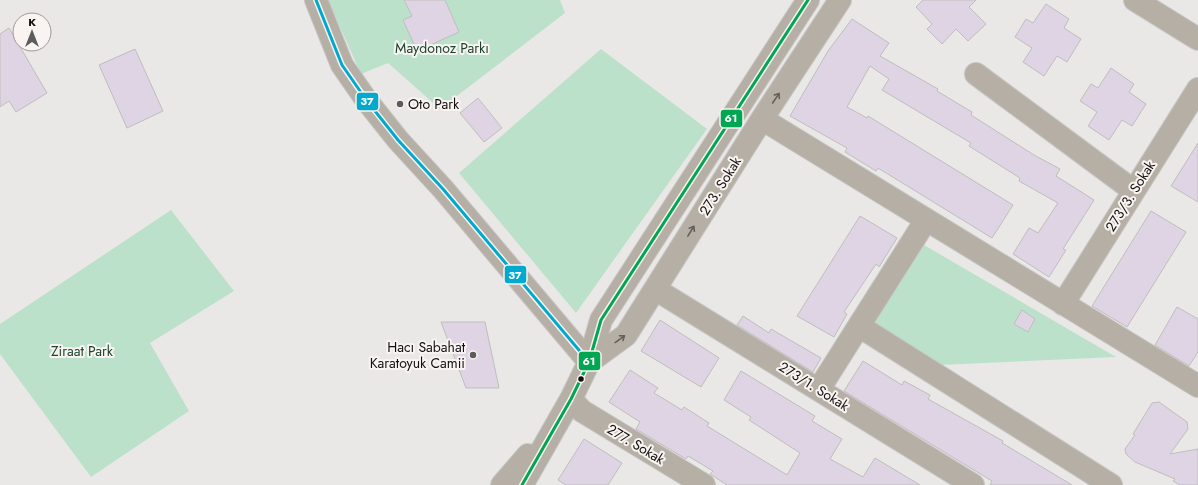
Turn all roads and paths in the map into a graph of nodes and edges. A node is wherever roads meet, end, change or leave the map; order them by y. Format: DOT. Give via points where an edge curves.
graph roads {
  1 [pos="316,0"];
  2 [pos="808,0"];
  3 [pos="840,0"];
  4 [pos="1135,0"];
  5 [pos="1198,39"];
  6 [pos="976,74"];
  7 [pos="1198,89"];
  8 [pos="762,119"];
  9 [pos="1134,191"];
  10 [pos="926,220"];
  11 [pos="655,289"];
  12 [pos="1063,304"];
  13 [pos="859,326"];
  14 [pos="589,362"];
  15 [pos="1196,381"];
  16 [pos="819,389"];
  17 [pos="566,407"];
  18 [pos="946,478"];
  19 [pos="502,485"];
  20 [pos="522,485"];
  21 [pos="704,485"];
  22 [pos="973,485"];
  23 [pos="1111,485"];
  1 -- 14 [label="street" via="342,65 367,101"];
  2 -- 14 [label="street, 273. Sokak" via="601,320"];
  8 -- 3 [label="street, 273. Sokak, one-way"];
  4 -- 5 [label="street"];
  6 -- 9 [label="street"];
  7 -- 9 [label="street, 273/3. Sokak"];
  8 -- 10 [label="street"];
  11 -- 8 [label="street, 273. Sokak, one-way"];
  9 -- 12 [label="street, 273/3. Sokak"];
  10 -- 12 [label="street"];
  10 -- 13 [label="street"];
  14 -- 11 [label="street, 273. Sokak, one-way" via="626,335"];
  11 -- 16 [label="street, 273/1. Sokak"];
  12 -- 15 [label="street"];
  13 -- 16 [label="street"];
  13 -- 23 [label="street"];
  14 -- 17 [label="street, 273. Sokak"];
  16 -- 18 [label="street, 273/1. Sokak"];
  17 -- 19 [label="street, 273. Sokak"];
  17 -- 20 [label="street, 273. Sokak"];
  17 -- 21 [label="street, 277. Sokak" via="582,411"];
  18 -- 22 [label="street, 273/1. Sokak"];
}
